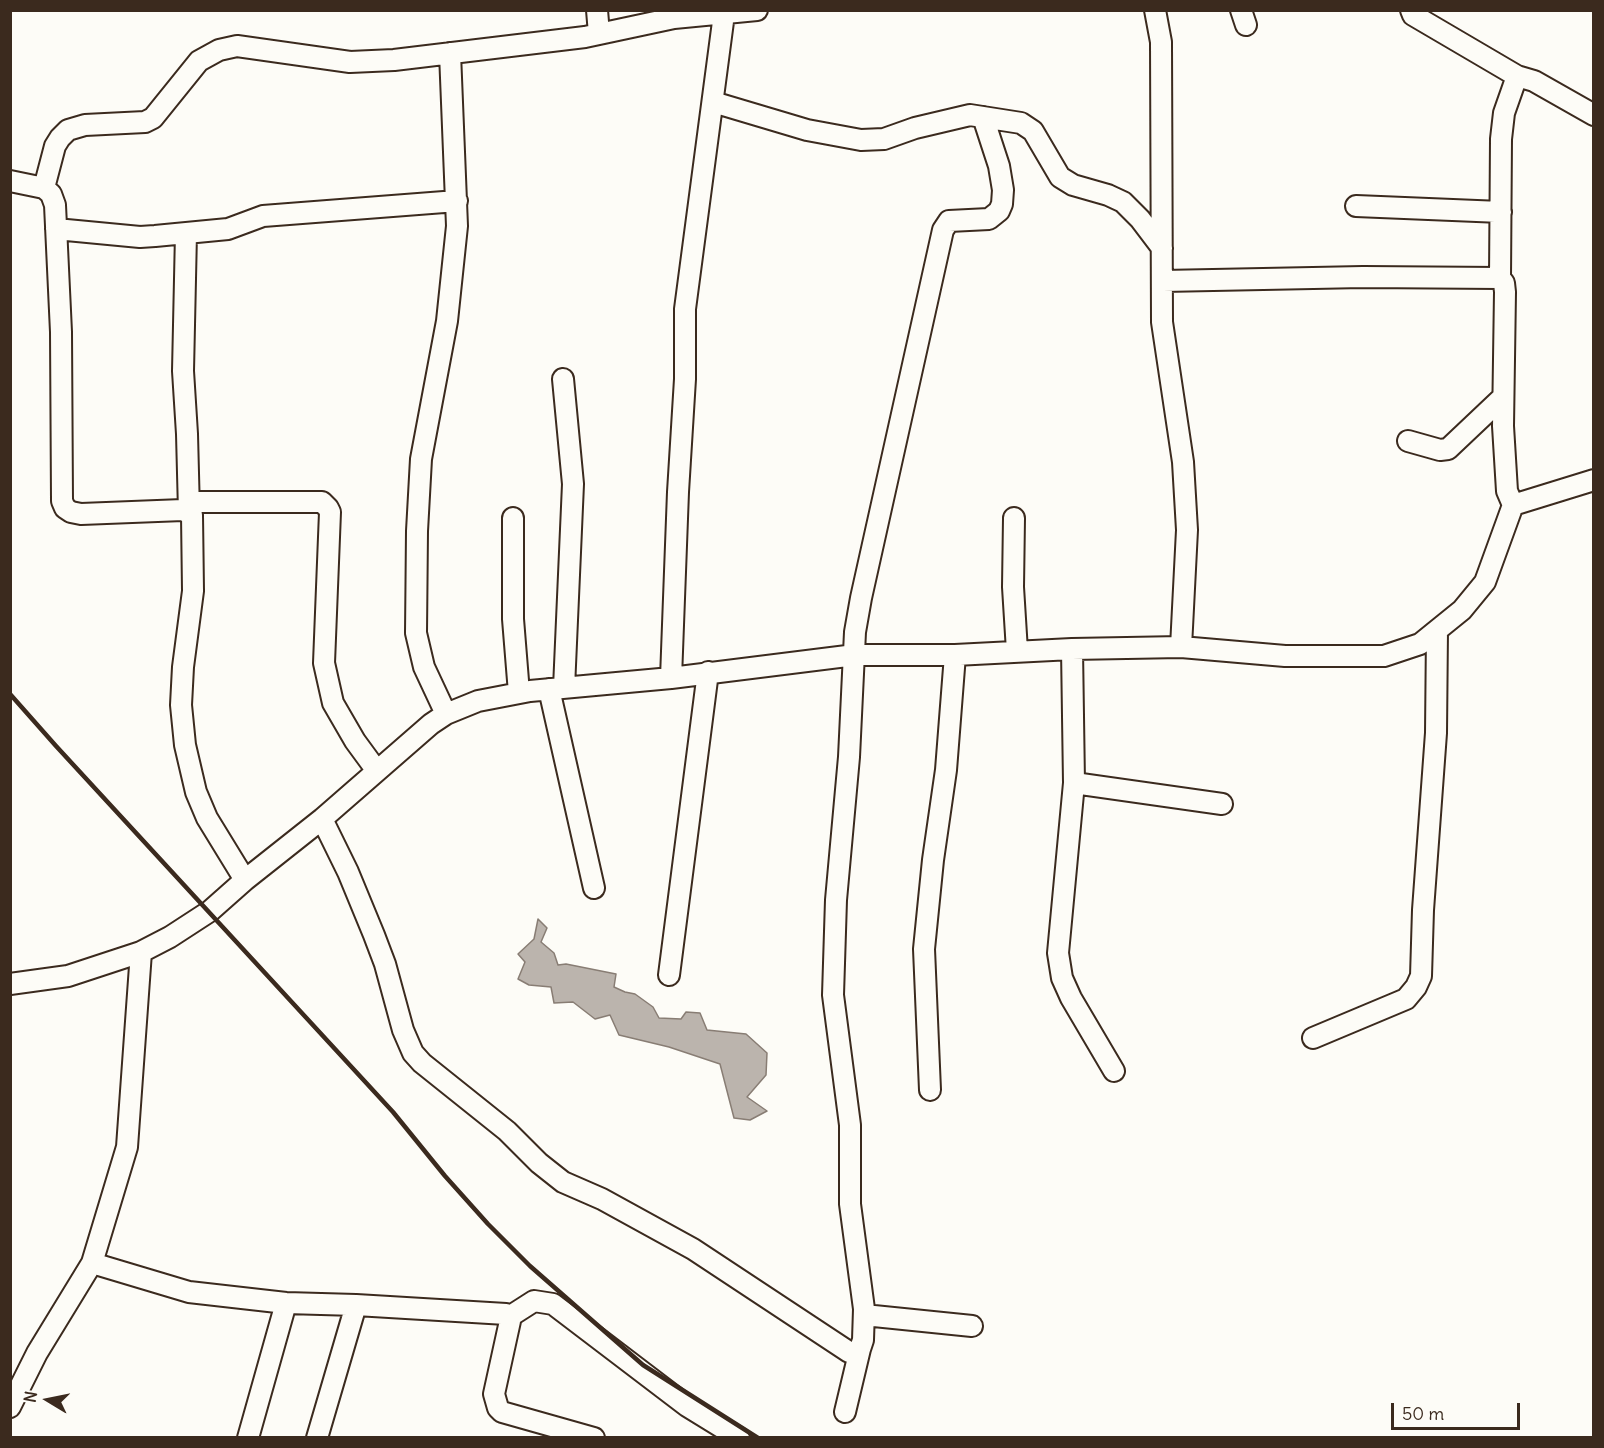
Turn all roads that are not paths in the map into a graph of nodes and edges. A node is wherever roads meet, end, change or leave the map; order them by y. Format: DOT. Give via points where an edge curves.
graph roads {
  1 [pos="597,10"];
  2 [pos="758,10"];
  3 [pos="1155,10"];
  4 [pos="1411,10"];
  5 [pos="724,14"];
  6 [pos="599,34"];
  7 [pos="450,53"];
  8 [pos="1518,76"];
  9 [pos="713,102"];
  10 [pos="1593,116"];
  11 [pos="982,117"];
  12 [pos="10,181"];
  13 [pos="44,188"];
  14 [pos="457,201"];
  15 [pos="1356,206"];
  16 [pos="1501,212"];
  17 [pos="56,229"];
  18 [pos="186,233"];
  19 [pos="1162,248"];
  20 [pos="1500,279"];
  21 [pos="1163,280"];
  22 [pos="563,379"];
  23 [pos="1503,397"];
  24 [pos="1408,441"];
  25 [pos="1593,480"];
  26 [pos="1514,505"];
  27 [pos="189,507"];
  28 [pos="513,518"];
  29 [pos="1014,518"];
  30 [pos="1437,631"];
  31 [pos="1181,647"];
  32 [pos="1072,649"];
  33 [pos="1017,651"];
  34 [pos="855,655"];
  35 [pos="955,655"];
  36 [pos="708,672"];
  37 [pos="671,678"];
  38 [pos="557,689"];
  39 [pos="519,693"];
  40 [pos="446,714"];
  41 [pos="377,771"];
  42 [pos="1074,783"];
  43 [pos="1222,804"];
  44 [pos="322,819"];
  45 [pos="245,880"];
  46 [pos="594,888"];
  47 [pos="141,952"];
  48 [pos="669,975"];
  49 [pos="10,984"];
  50 [pos="1313,1038"];
  51 [pos="1114,1071"];
  52 [pos="930,1090"];
  53 [pos="92,1263"];
  54 [pos="286,1303"];
  55 [pos="356,1305"];
  56 [pos="864,1315"];
  57 [pos="509,1317"];
  58 [pos="972,1326"];
  59 [pos="860,1349"];
  60 [pos="10,1407"];
  61 [pos="845,1412"];
  62 [pos="248,1437"];
  63 [pos="317,1437"];
  64 [pos="594,1437"];
  65 [pos="739,1437"];
  1 -- 6 [label="street"];
  2 -- 5 [label="street"];
  3 -- 19 [label="street" via="1161,42"];
  4 -- 8 [label="street" via="1413,15"];
  5 -- 6 [label="street" via="674,18"];
  5 -- 9 [label="street"];
  6 -- 7 [label="street"];
  7 -- 13 [label="street" via="350,62 237,46 219,50 199,60 145,123 85,125 68,130 55,146"];
  7 -- 14 [label="street"];
  8 -- 10 [label="street" via="1534,81"];
  8 -- 16 [label="street" via="1504,113"];
  9 -- 11 [label="street" via="807,130 861,140 884,139 970,115"];
  9 -- 37 [label="street" via="685,309"];
  11 -- 19 [label="street" via="1022,123 1033,130 1060,177 1123,202"];
  11 -- 34 [label="street" via="999,166 1002,204 989,219 949,221 943,230 861,598"];
  12 -- 13 [label="street"];
  13 -- 17 [label="street" via="53,198"];
  14 -- 18 [label="street" via="263,216 228,228"];
  14 -- 40 [label="street" via="458,226 447,321 424,439 417,531 416,633 424,667"];
  15 -- 16 [label="street"];
  16 -- 20 [label="street"];
  17 -- 18 [label="street" via="140,237"];
  17 -- 27 [label="street" via="64,508 81,514"];
  18 -- 27 [label="street" via="183,371"];
  19 -- 21 [label="street"];
  20 -- 21 [label="street"];
  20 -- 23 [label="street" via="1505,292"];
  21 -- 31 [label="street" via="1164,338 1184,477"];
  22 -- 38 [label="street" via="573,484"];
  23 -- 24 [label="street" via="1448,449"];
  23 -- 26 [label="street" via="1507,491"];
  25 -- 26 [label="street"];
  26 -- 30 [label="street" via="1485,582 1462,610"];
  27 -- 41 [label="street" via="321,502 328,508 324,663 333,703"];
  27 -- 45 [label="street" via="193,518 193,591 181,705 185,745 196,792 207,818"];
  28 -- 39 [label="street" via="513,620"];
  29 -- 33 [label="street"];
  30 -- 31 [label="street" via="1420,644 1384,656 1285,656"];
  30 -- 50 [label="street" via="1436,733 1421,976 1406,999"];
  31 -- 32 [label="street"];
  32 -- 33 [label="street"];
  32 -- 42 [label="street"];
  33 -- 35 [label="street"];
  34 -- 35 [label="street"];
  34 -- 36 [label="street"];
  34 -- 56 [label="street" via="836,900 833,995 848,1108 850,1204"];
  35 -- 52 [label="street" via="946,770 924,949"];
  36 -- 37 [label="street"];
  36 -- 48 [label="street"];
  37 -- 38 [label="street"];
  38 -- 39 [label="street"];
  38 -- 46 [label="street"];
  39 -- 40 [label="street" via="478,701"];
  40 -- 41 [label="street"];
  41 -- 44 [label="street"];
  42 -- 43 [label="street"];
  42 -- 51 [label="street" via="1058,953 1062,978 1071,998"];
  44 -- 45 [label="street"];
  44 -- 59 [label="street" via="374,935 403,1030 422,1063 563,1182 693,1249 849,1352"];
  45 -- 47 [label="street" via="210,911"];
  47 -- 49 [label="street" via="68,976"];
  47 -- 53 [label="street" via="127,1147"];
  53 -- 54 [label="street" via="189,1292"];
  53 -- 60 [label="street" via="37,1353"];
  54 -- 55 [label="street"];
  54 -- 62 [label="street"];
  55 -- 57 [label="street"];
  55 -- 63 [label="street"];
  56 -- 58 [label="street"];
  56 -- 59 [label="street"];
  57 -- 64 [label="street" via="495,1386 498,1407 502,1412"];
  57 -- 65 [label="street" via="534,1301 554,1304 687,1406"];
  59 -- 61 [label="street"];
}
